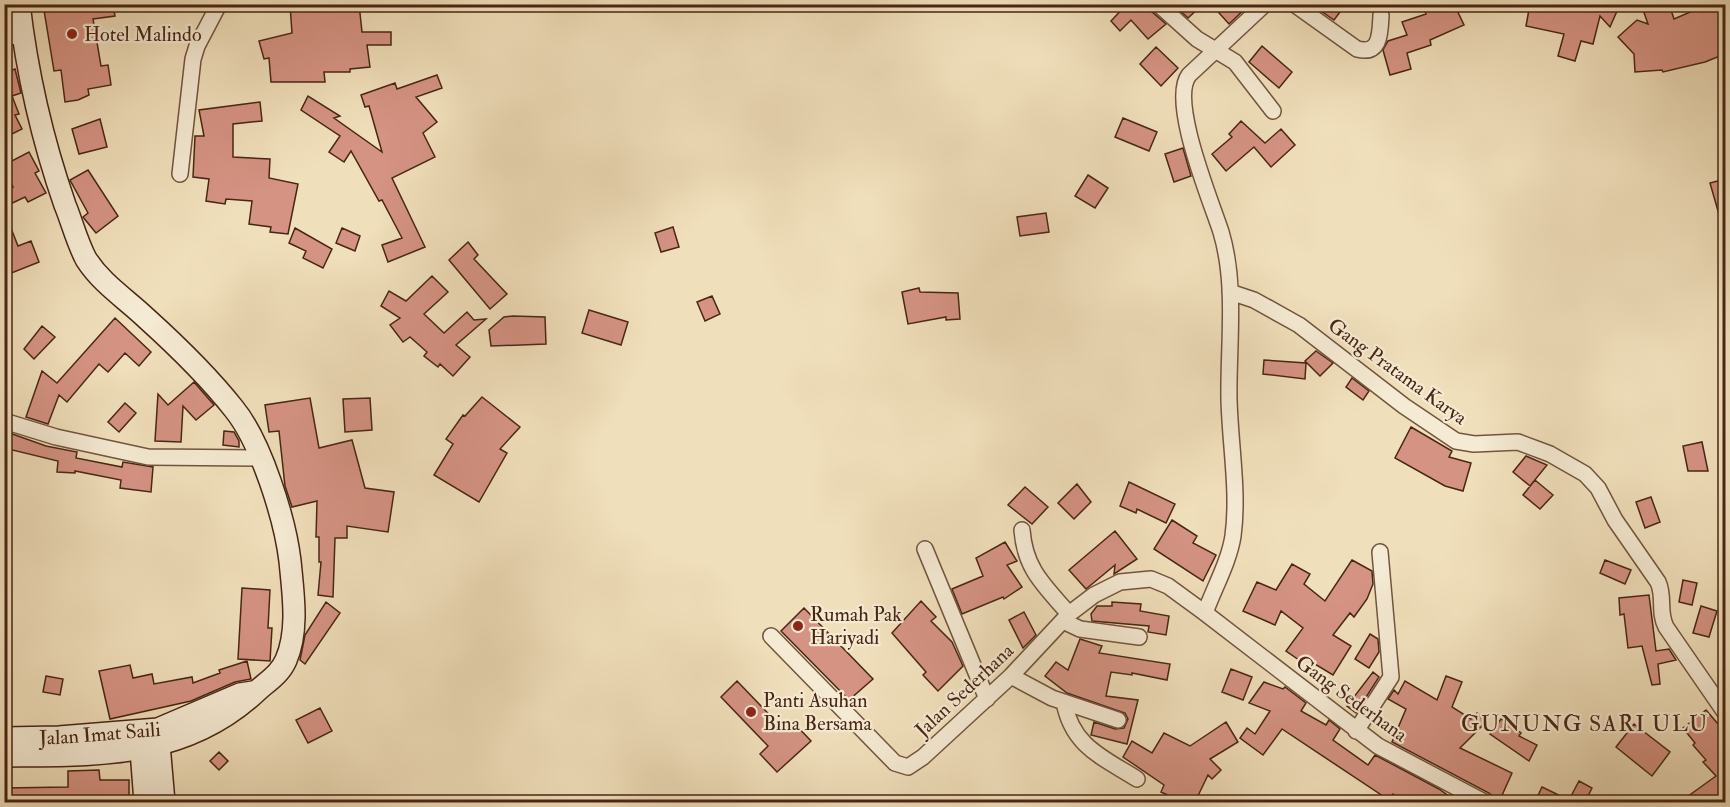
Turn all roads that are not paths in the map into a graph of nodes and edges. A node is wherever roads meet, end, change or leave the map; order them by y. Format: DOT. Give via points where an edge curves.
graph roads {
  1 [pos="19,4"];
  2 [pos="219,4"];
  3 [pos="1158,4"];
  4 [pos="1265,4"];
  5 [pos="1294,4"];
  6 [pos="1381,15"];
  7 [pos="14,37"];
  8 [pos="1217,50"];
  9 [pos="1273,111"];
  10 [pos="180,174"];
  11 [pos="1230,292"];
  12 [pos="4,421"];
  13 [pos="259,458"];
  14 [pos="1022,530"];
  15 [pos="925,549"];
  16 [pos="1380,552"];
  17 [pos="1205,613"];
  18 [pos="1066,617"];
  19 [pos="771,636"];
  20 [pos="1139,637"];
  21 [pos="1011,676"];
  22 [pos="987,699"];
  23 [pos="1064,702"];
  24 [pos="1725,714"];
  25 [pos="1118,720"];
  26 [pos="1356,731"];
  27 [pos="4,738"];
  28 [pos="150,739"];
  29 [pos="4,756"];
  30 [pos="1137,779"];
  31 [pos="145,802"];
  32 [pos="164,802"];
  33 [pos="1484,802"];
  1 -- 7 [label="main road"];
  2 -- 10 [label="street" via="193,59"];
  3 -- 8 [label="street" via="1197,39"];
  4 -- 8 [label="street"];
  5 -- 6 [label="street" via="1363,51 1377,45"];
  7 -- 13 [label="main road" via="84,256 107,285 145,316 236,410"];
  8 -- 9 [label="street" via="1235,62"];
  8 -- 11 [label="street" via="1189,75 1182,91 1195,156 1221,232"];
  11 -- 17 [label="street" via="1229,401 1235,508 1228,555"];
  11 -- 24 [label="street, Gang Pratama Karya" via="1254,300 1299,325 1449,438 1474,444 1529,445 1590,478 1658,582 1666,627"];
  12 -- 13 [label="street" via="66,440 148,457"];
  13 -- 28 [label="main road" via="280,507 288,549 294,613 286,659 274,677 256,692 240,694"];
  14 -- 18 [label="street" via="1027,561"];
  15 -- 22 [label="street"];
  16 -- 26 [label="street" via="1391,677"];
  17 -- 18 [label="street, Jalan Sederhana" via="1168,586 1151,579 1131,579 1094,595"];
  17 -- 26 [label="street, Gang Sederhana"];
  18 -- 20 [label="street" via="1080,630"];
  18 -- 21 [label="street, Jalan Sederhana"];
  19 -- 22 [label="street, Jalan Sederhana" via="902,766 915,764"];
  21 -- 22 [label="street, Jalan Sederhana"];
  21 -- 23 [label="street"];
  23 -- 25 [label="street"];
  23 -- 30 [label="street" via="1068,723 1080,740"];
  26 -- 33 [label="street, Gang Sederhana" via="1409,764"];
  27 -- 28 [label="main road, Jalan Imat Saili"];
  28 -- 29 [label="main road, Jalan Imat Saili" via="120,753"];
  28 -- 31 [label="main road, Jalan Imat Saili" via="143,774"];
  28 -- 32 [label="main road, Jalan Imat Saili"];
}
